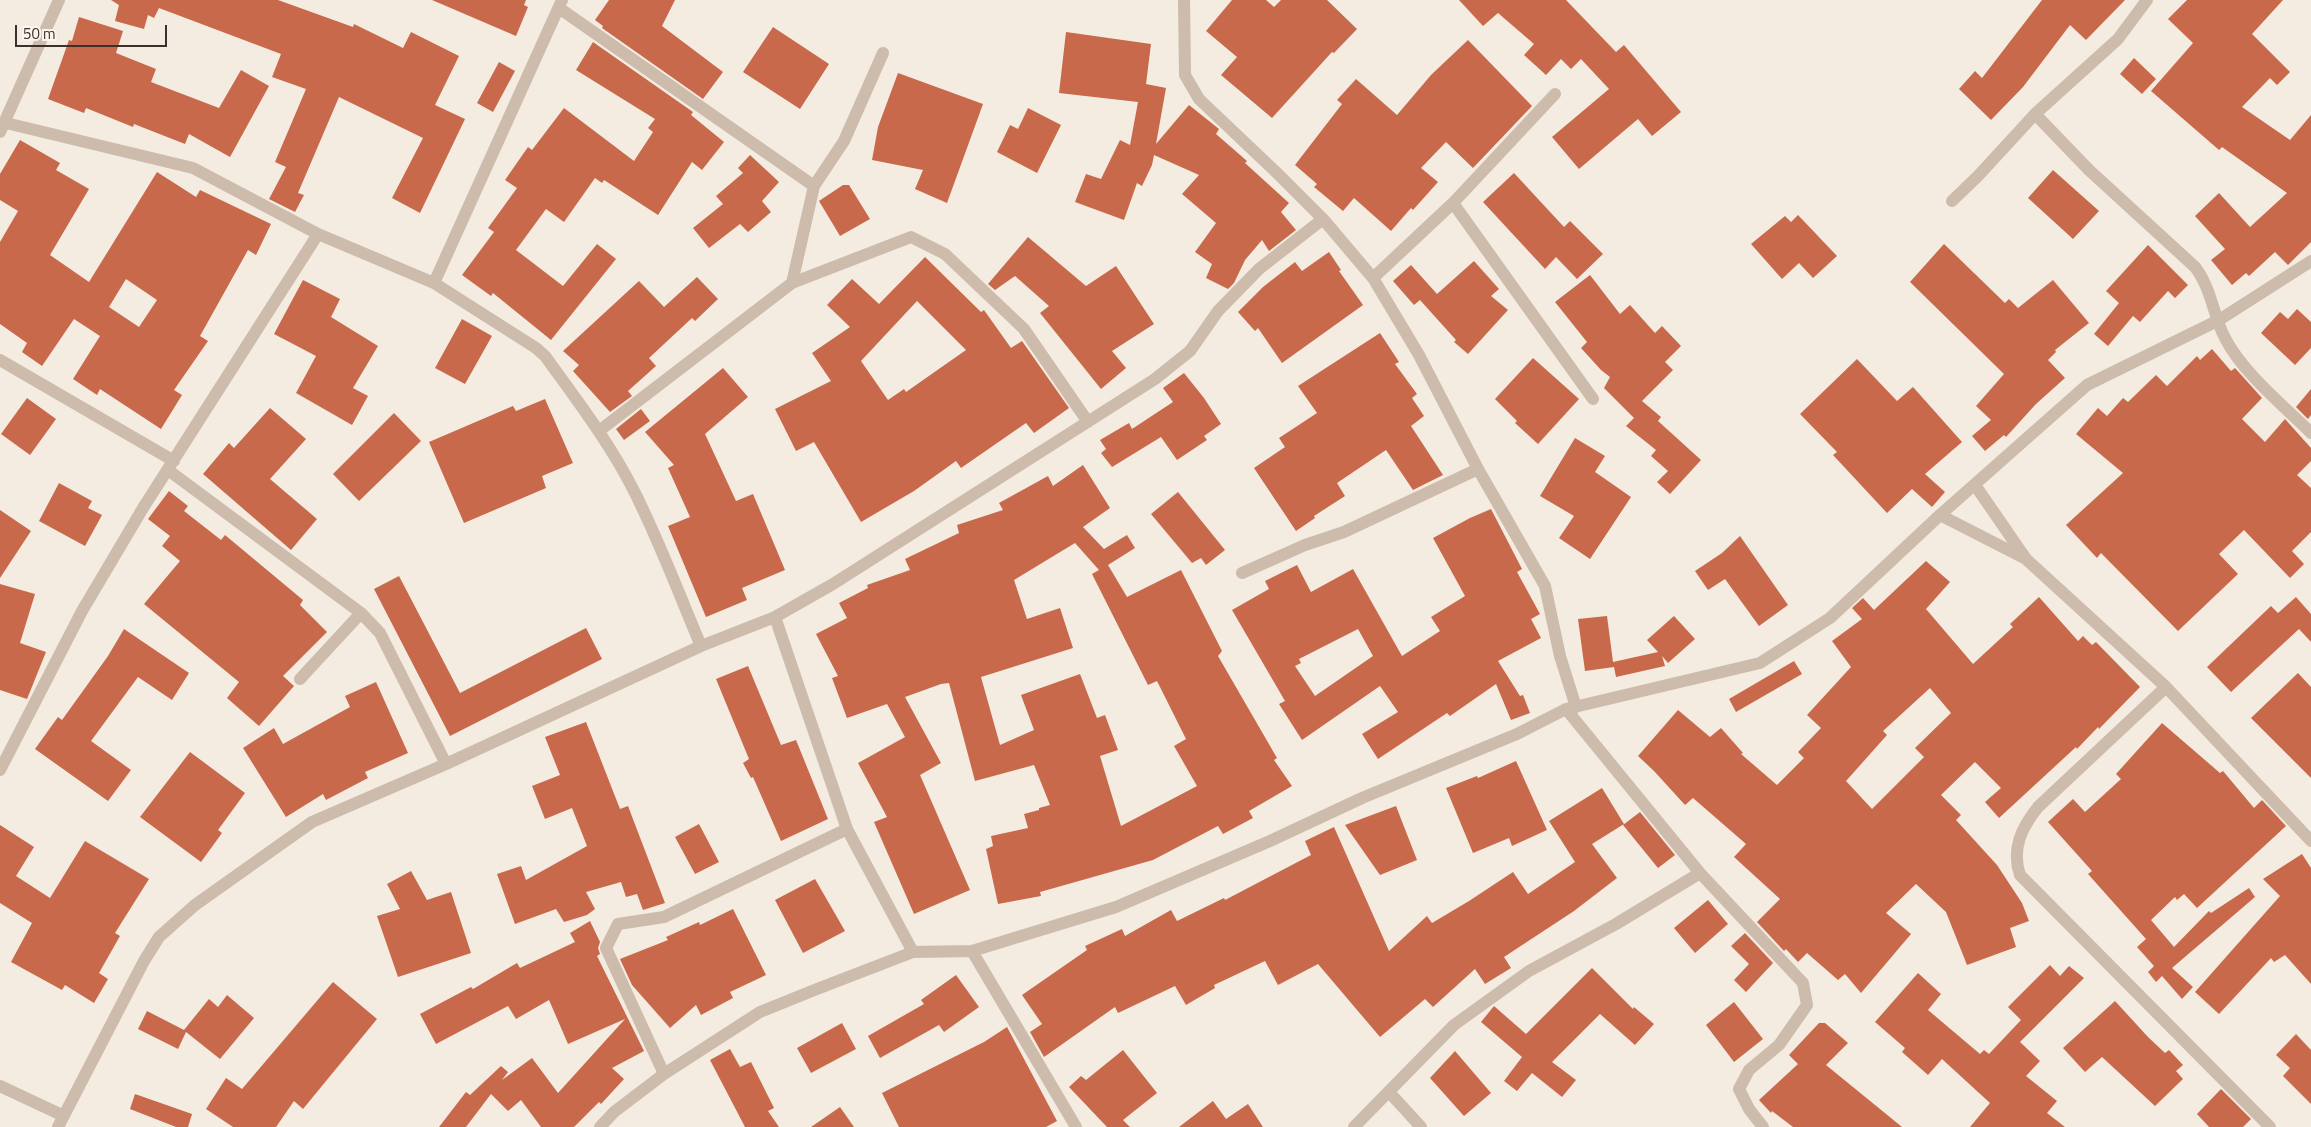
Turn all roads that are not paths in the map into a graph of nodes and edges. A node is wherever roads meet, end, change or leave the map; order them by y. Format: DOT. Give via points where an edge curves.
graph roads {
  1 [pos="59,0"];
  2 [pos="1184,0"];
  3 [pos="2147,0"];
  4 [pos="561,4"];
  5 [pos="883,53"];
  6 [pos="1555,94"];
  7 [pos="2035,114"];
  8 [pos="3,127"];
  9 [pos="814,186"];
  10 [pos="1952,201"];
  11 [pos="1453,203"];
  12 [pos="1323,219"];
  13 [pos="318,234"];
  14 [pos="2311,261"];
  15 [pos="1373,278"];
  16 [pos="434,283"];
  17 [pos="792,283"];
  18 [pos="2219,320"];
  19 [pos="0,360"];
  20 [pos="1594,399"];
  21 [pos="1088,422"];
  22 [pos="599,431"];
  23 [pos="2311,433"];
  24 [pos="171,466"];
  25 [pos="1478,469"];
  26 [pos="1975,485"];
  27 [pos="1940,515"];
  28 [pos="2026,559"];
  29 [pos="1242,573"];
  30 [pos="361,613"];
  31 [pos="775,617"];
  32 [pos="701,646"];
  33 [pos="300,679"];
  34 [pos="2166,687"];
  35 [pos="1571,708"];
  36 [pos="446,764"];
  37 [pos="0,770"];
  38 [pos="846,829"];
  39 [pos="2311,841"];
  40 [pos="1700,873"];
  41 [pos="972,951"];
  42 [pos="913,952"];
  43 [pos="664,1074"];
  44 [pos="0,1086"];
  45 [pos="1388,1092"];
  46 [pos="61,1122"];
  47 [pos="600,1127"];
  48 [pos="1076,1127"];
  49 [pos="1354,1127"];
  50 [pos="1421,1127"];
  51 [pos="1763,1127"];
  52 [pos="2270,1127"];
  1 -- 8 [label="street"];
  2 -- 12 [label="street" via="1185,75 1199,100"];
  3 -- 7 [label="street" via="2118,39"];
  4 -- 9 [label="street"];
  4 -- 16 [label="street"];
  5 -- 9 [label="street" via="844,141"];
  6 -- 11 [label="street"];
  7 -- 10 [label="street"];
  7 -- 18 [label="street" via="2089,170 2195,267 2203,277"];
  8 -- 13 [label="street" via="192,168"];
  9 -- 17 [label="street"];
  11 -- 15 [label="street"];
  11 -- 20 [label="street"];
  12 -- 15 [label="street"];
  12 -- 21 [label="street" via="1259,269 1218,312 1190,351 1155,379"];
  13 -- 16 [label="street"];
  13 -- 24 [label="street"];
  14 -- 18 [label="street"];
  15 -- 25 [label="street" via="1419,356"];
  16 -- 22 [label="street" via="541,352"];
  17 -- 21 [label="street" via="911,237 945,254 1024,329"];
  17 -- 22 [label="street"];
  18 -- 23 [label="street" via="2223,336 2246,368"];
  18 -- 26 [label="street" via="2087,385"];
  19 -- 24 [label="street"];
  21 -- 31 [label="street" via="833,584"];
  22 -- 32 [label="street" via="645,514"];
  24 -- 30 [label="street"];
  24 -- 37 [label="street" via="82,610"];
  25 -- 29 [label="street" via="1344,532"];
  25 -- 35 [label="street" via="1545,586"];
  26 -- 27 [label="street"];
  26 -- 28 [label="street"];
  27 -- 28 [label="street"];
  27 -- 35 [label="street" via="1830,618 1760,663"];
  28 -- 34 [label="street"];
  30 -- 33 [label="street"];
  30 -- 36 [label="street" via="380,633"];
  31 -- 32 [label="street"];
  31 -- 38 [label="street"];
  32 -- 36 [label="street"];
  34 -- 39 [label="street"];
  34 -- 52 [label="street" via="2038,807 2024,825 2015,862 2020,875"];
  35 -- 40 [label="street"];
  35 -- 41 [label="street" via="1154,892 1116,907"];
  36 -- 46 [label="street" via="312,822 195,905 159,936"];
  38 -- 42 [label="street"];
  38 -- 43 [label="street" via="664,917 618,924 606,948"];
  40 -- 45 [label="street" via="1529,971 1454,1025"];
  40 -- 51 [label="street" via="1803,983 1807,1005 1779,1044 1749,1070 1739,1089"];
  41 -- 42 [label="street"];
  41 -- 48 [label="street"];
  42 -- 43 [label="street" via="760,1012"];
  43 -- 47 [label="street" via="614,1112"];
  44 -- 46 [label="street"];
  45 -- 49 [label="street"];
  45 -- 50 [label="street"];
}
